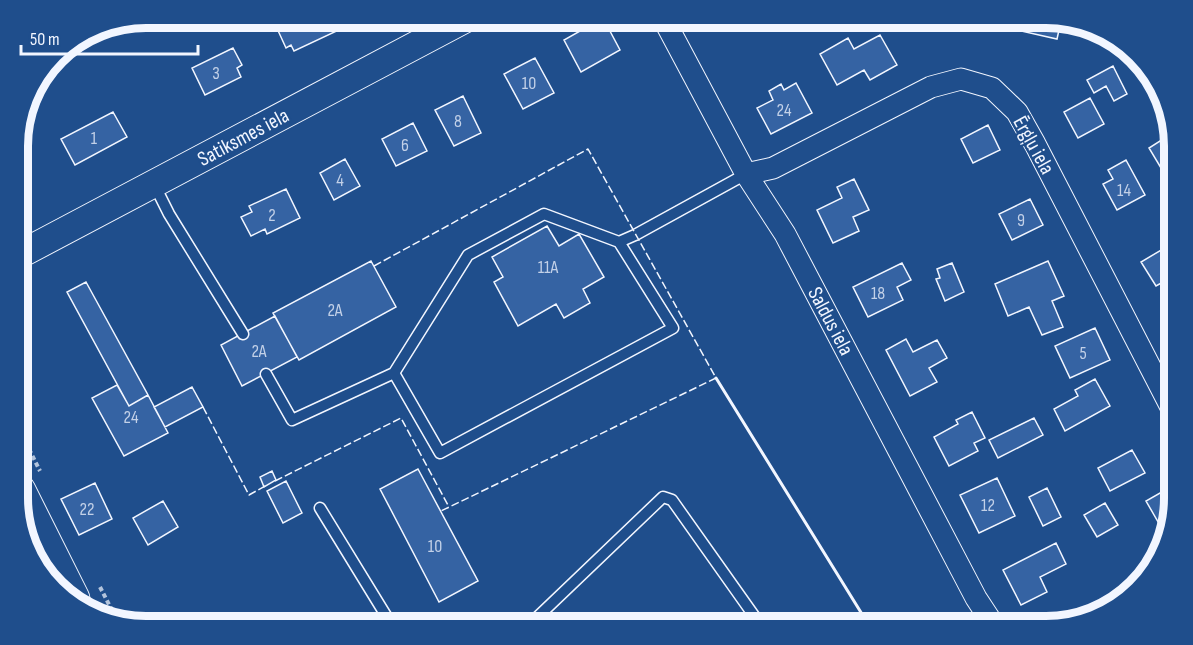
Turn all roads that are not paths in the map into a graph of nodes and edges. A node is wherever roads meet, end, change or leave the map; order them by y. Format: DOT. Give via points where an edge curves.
graph roads {
  1 [pos="442,28"];
  2 [pos="668,28"];
  3 [pos="746,174"];
  4 [pos="154,184"];
  5 [pos="619,242"];
  6 [pos="29,250"];
  7 [pos="243,334"];
  8 [pos="394,373"];
  9 [pos="266,374"];
  10 [pos="1164,394"];
  11 [pos="320,508"];
  12 [pos="30,513"];
  13 [pos="65,583"];
  14 [pos="386,616"];
  15 [pos="539,616"];
  16 [pos="754,616"];
  17 [pos="988,616"];
  1 -- 4 [label="street, Satiksmes iela"];
  2 -- 3 [label="street, Saldus iela"];
  3 -- 5 [label="lane"];
  3 -- 10 [label="street, Ērgļu iela" via="773,168 931,87 961,78 993,88 1017,112 1035,144"];
  3 -- 17 [label="street, Saldus iela" via="785,234"];
  4 -- 6 [label="street, Satiksmes iela"];
  4 -- 7 [label="lane"];
  5 -- 8 [label="lane" via="544,214 468,255"];
  5 -- 8 [label="lane" via="673,328 440,453"];
  8 -- 9 [label="lane" via="292,420"];
  11 -- 14 [label="lane"];
  12 -- 13 [label="main road"];
  15 -- 16 [label="lane" via="663,497 672,500"];
}
